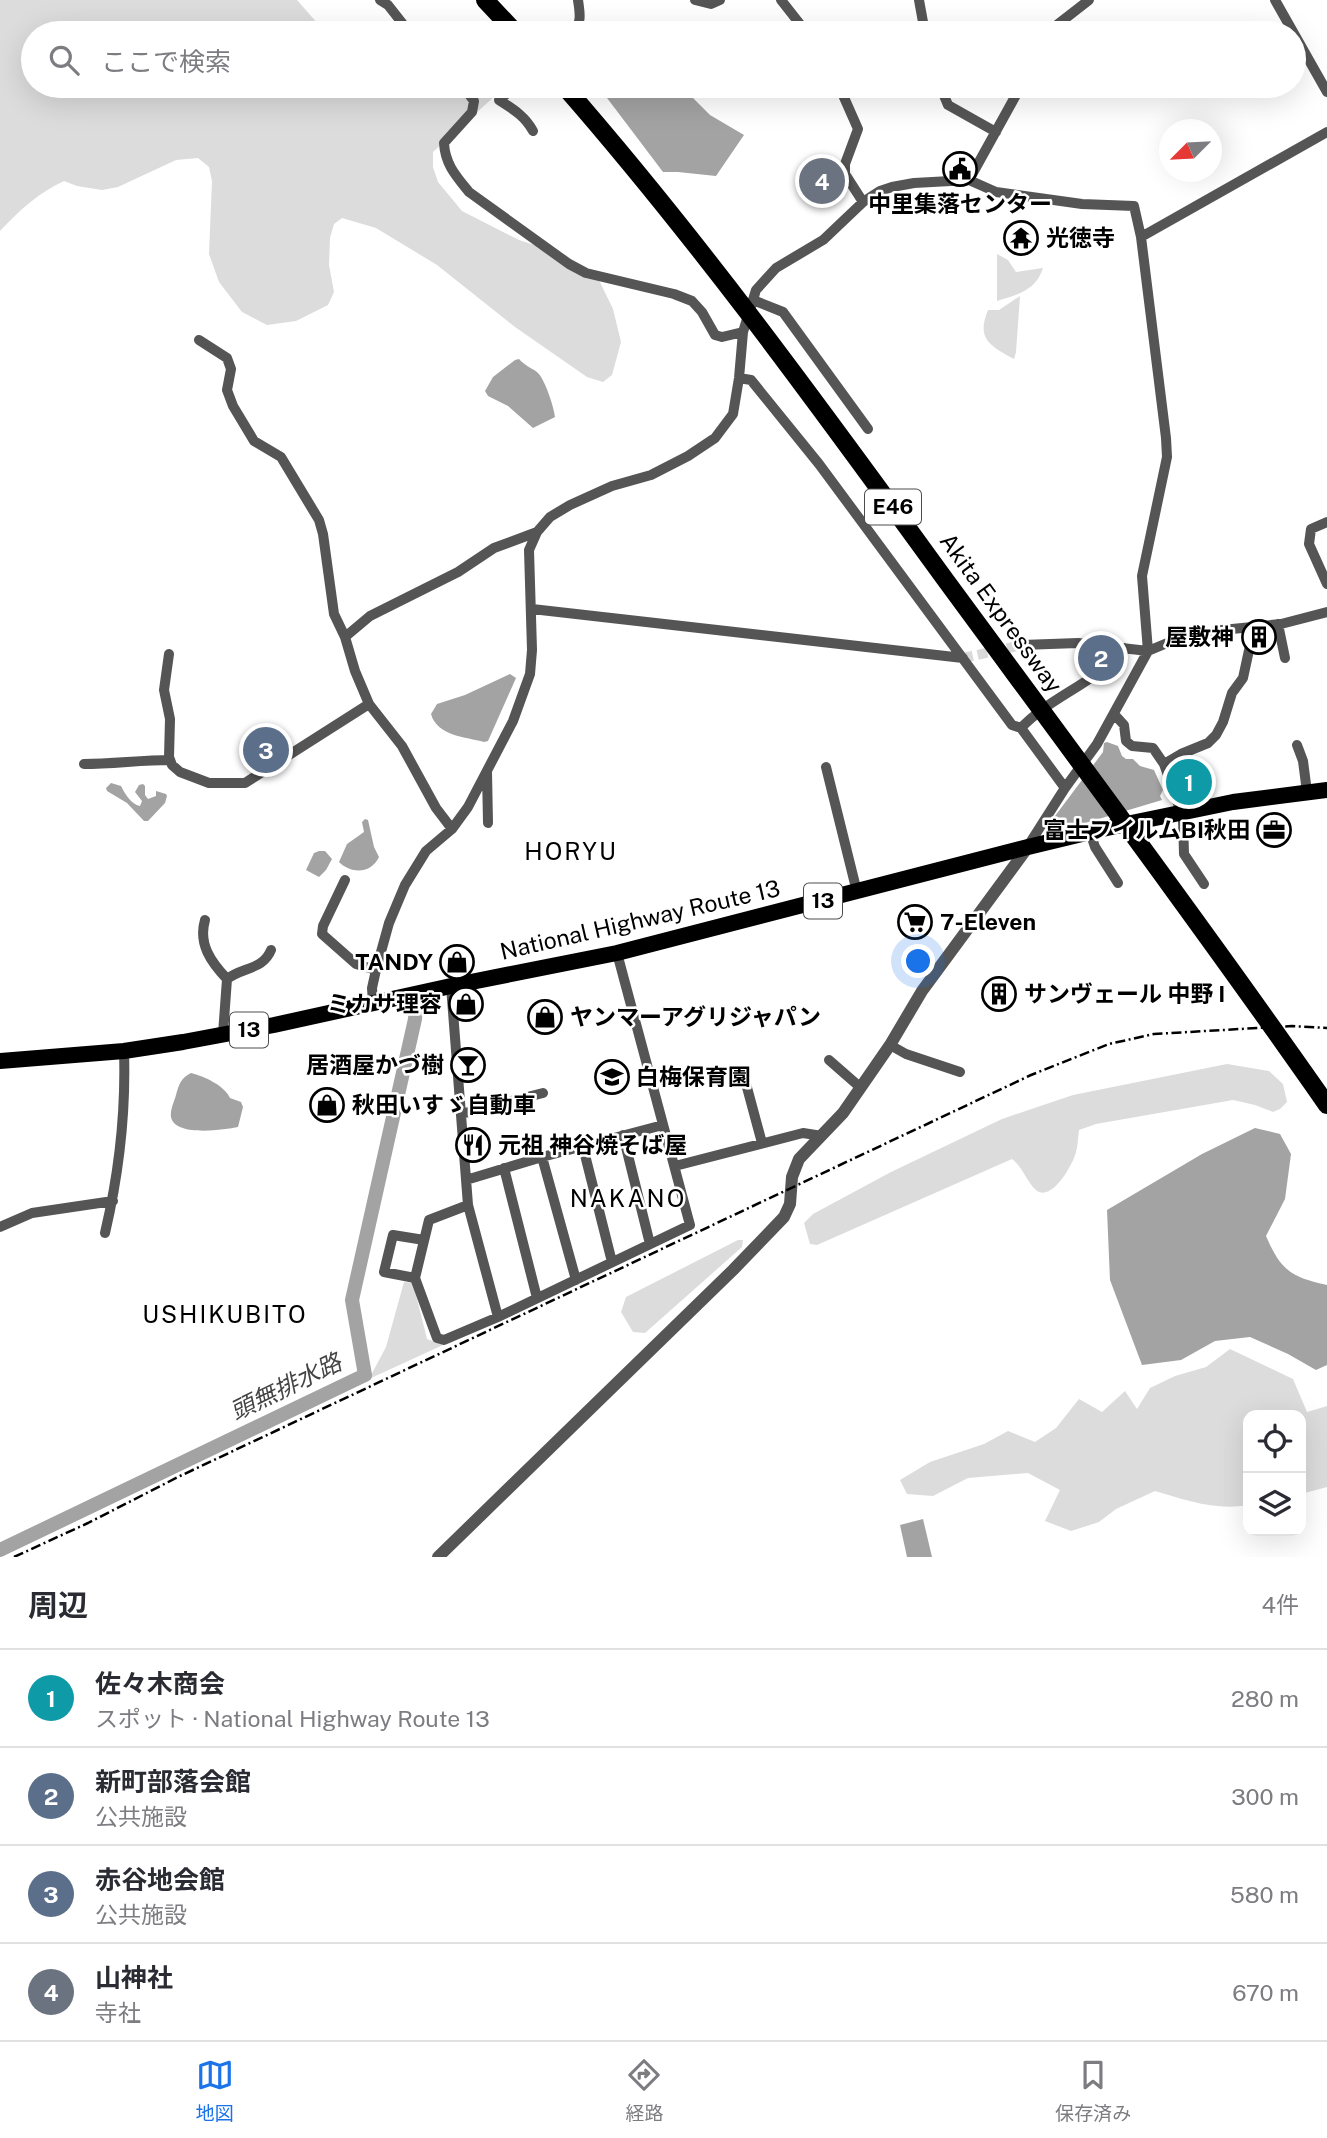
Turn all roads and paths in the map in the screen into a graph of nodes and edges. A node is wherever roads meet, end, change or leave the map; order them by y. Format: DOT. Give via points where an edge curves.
graph roads {
  1 [pos="380,0"];
  2 [pos="485,0"];
  3 [pos="578,0"];
  4 [pos="695,0"];
  5 [pos="720,0"];
  6 [pos="781,0"];
  7 [pos="919,0"];
  8 [pos="1088,0"];
  9 [pos="1275,0"];
  10 [pos="401,21"];
  11 [pos="505,21"];
  12 [pos="580,21"];
  13 [pos="798,21"];
  14 [pos="923,21"];
  15 [pos="1061,21"];
  16 [pos="1287,21"];
  17 [pos="1306,55"];
  18 [pos="1327,92"];
  19 [pos="472,98"];
  20 [pos="501,98"];
  21 [pos="574,98"];
  22 [pos="844,98"];
  23 [pos="945,98"];
  24 [pos="1014,98"];
  25 [pos="533,131"];
  26 [pos="996,132"];
  27 [pos="1327,132"];
  28 [pos="969,180"];
  29 [pos="863,202"];
  30 [pos="1140,237"];
  31 [pos="753,300"];
  32 [pos="743,332"];
  33 [pos="199,340"];
  34 [pos="739,378"];
  35 [pos="868,429"];
  36 [pos="1327,522"];
  37 [pos="537,532"];
  38 [pos="1327,584"];
  39 [pos="532,609"];
  40 [pos="1327,612"];
  41 [pos="1278,624"];
  42 [pos="1254,627"];
  43 [pos="345,637"];
  44 [pos="1022,645"];
  45 [pos="1124,648"];
  46 [pos="1148,651"];
  47 [pos="169,654"];
  48 [pos="963,658"];
  49 [pos="1285,658"];
  50 [pos="369,704"];
  51 [pos="1114,714"];
  52 [pos="1021,728"];
  53 [pos="1297,746"];
  54 [pos="170,760"];
  55 [pos="84,764"];
  56 [pos="1164,764"];
  57 [pos="826,767"];
  58 [pos="487,768"];
  59 [pos="1066,788"];
  60 [pos="1327,790"];
  61 [pos="1307,792"];
  62 [pos="1181,813"];
  63 [pos="488,822"];
  64 [pos="452,829"];
  65 [pos="1090,832"];
  66 [pos="1028,847"];
  67 [pos="345,880"];
  68 [pos="1118,883"];
  69 [pos="1203,884"];
  70 [pos="857,892"];
  71 [pos="205,920"];
  72 [pos="271,950"];
  73 [pos="617,953"];
  74 [pos="376,970"];
  75 [pos="227,979"];
  76 [pos="451,986"];
  77 [pos="373,1003"];
  78 [pos="223,1034"];
  79 [pos="890,1045"];
  80 [pos="1285,1045"];
  81 [pos="124,1051"];
  82 [pos="830,1060"];
  83 [pos="0,1061"];
  84 [pos="960,1072"];
  85 [pos="745,1080"];
  86 [pos="861,1088"];
  87 [pos="543,1093"];
  88 [pos="1327,1105"];
  89 [pos="1327,1111"];
  90 [pos="461,1114"];
  91 [pos="663,1125"];
  92 [pos="623,1135"];
  93 [pos="822,1136"];
  94 [pos="762,1143"];
  95 [pos="583,1147"];
  96 [pos="542,1157"];
  97 [pos="675,1166"];
  98 [pos="504,1168"];
  99 [pos="466,1180"];
  100 [pos="113,1201"];
  101 [pos="468,1205"];
  102 [pos="0,1227"];
  103 [pos="105,1233"];
  104 [pos="424,1240"];
  105 [pos="650,1244"];
  106 [pos="612,1262"];
  107 [pos="415,1278"];
  108 [pos="576,1280"];
  109 [pos="537,1298"];
  110 [pos="498,1317"];
  111 [pos="438,1557"];
  1 -- 10 [label="street"];
  2 -- 11 [label="highway"];
  3 -- 12 [label="street"];
  4 -- 5 [label="street" via="711,4"];
  6 -- 13 [label="street"];
  7 -- 14 [label="street"];
  8 -- 15 [label="street"];
  9 -- 16 [label="street"];
  17 -- 18 [label="street"];
  19 -- 32 [label="street" via="472,112 444,143 445,156 469,192 586,273 692,301 715,335 722,338"];
  20 -- 25 [label="street"];
  21 -- 80 [label="highway, Akita Expressway / E46" via="761,328"];
  22 -- 29 [label="street" via="858,129 845,174"];
  23 -- 26 [label="street" via="948,105"];
  24 -- 26 [label="street"];
  26 -- 28 [label="street"];
  27 -- 30 [label="street"];
  28 -- 29 [label="street" via="892,187"];
  28 -- 30 [label="street" via="996,192 1134,206"];
  29 -- 31 [label="street" via="823,240 776,268"];
  30 -- 46 [label="street" via="1167,457 1142,576"];
  31 -- 32 [label="street"];
  31 -- 35 [label="street" via="783,313"];
  32 -- 34 [label="street"];
  33 -- 43 [label="street" via="227,358 231,369 227,390 247,429 254,441 281,457 319,520 334,614"];
  34 -- 37 [label="street" via="733,414 715,438 651,475 570,505"];
  34 -- 48 [label="street" via="751,380 819,464"];
  36 -- 38 [label="street" via="1311,529 1309,544"];
  37 -- 39 [label="street" via="529,550"];
  37 -- 43 [label="street" via="494,548 370,616"];
  39 -- 48 [label="street"];
  39 -- 58 [label="street" via="530,674 513,721"];
  40 -- 41 [label="street"];
  41 -- 42 [label="street"];
  41 -- 49 [label="street"];
  42 -- 46 [label="street" via="1171,641"];
  42 -- 56 [label="street" via="1243,678 1232,693 1216,735"];
  43 -- 50 [label="street"];
  44 -- 45 [label="street" via="1078,643"];
  45 -- 46 [label="street"];
  45 -- 52 [label="street" via="1111,664"];
  46 -- 51 [label="street"];
  47 -- 54 [label="street" via="164,690 170,719"];
  48 -- 52 [label="street" via="1012,725"];
  50 -- 54 [label="street" via="245,783 208,783 180,772"];
  50 -- 64 [label="street"];
  51 -- 56 [label="street" via="1124,724 1126,741 1153,748"];
  51 -- 59 [label="street"];
  52 -- 59 [label="street"];
  53 -- 61 [label="street" via="1304,761"];
  54 -- 55 [label="street"];
  56 -- 62 [label="street"];
  57 -- 70 [label="street"];
  58 -- 63 [label="street"];
  58 -- 64 [label="street"];
  59 -- 66 [label="street"];
  60 -- 61 [label="highway, National Highway Route 13 / 13"];
  61 -- 62 [label="highway, National Highway Route 13 / 13"];
  62 -- 65 [label="highway, National Highway Route 13 / 13"];
  62 -- 69 [label="street" via="1184,854"];
  64 -- 74 [label="street" via="426,851 405,885"];
  65 -- 66 [label="highway, National Highway Route 13 / 13"];
  65 -- 68 [label="street"];
  66 -- 70 [label="highway, National Highway Route 13 / 13"];
  66 -- 79 [label="street" via="922,990"];
  67 -- 74 [label="street" via="322,934 356,964"];
  70 -- 73 [label="highway, National Highway Route 13 / 13"];
  71 -- 75 [label="street" via="204,947"];
  72 -- 75 [label="street" via="260,964"];
  73 -- 76 [label="highway, National Highway Route 13 / 13"];
  73 -- 91 [label="street"];
  74 -- 77 [label="street"];
  75 -- 78 [label="street"];
  76 -- 77 [label="highway, National Highway Route 13 / 13"];
  76 -- 90 [label="street"];
  77 -- 78 [label="highway, National Highway Route 13 / 13"];
  78 -- 81 [label="highway, National Highway Route 13 / 13"];
  79 -- 84 [label="street"];
  79 -- 86 [label="street"];
  80 -- 88 [label="highway, Akita Expressway / E46"];
  80 -- 89 [label="highway, Akita Expressway / E46"];
  81 -- 83 [label="highway, National Highway Route 13 / 13"];
  81 -- 100 [label="street" via="125,1087"];
  82 -- 86 [label="street"];
  85 -- 94 [label="street"];
  86 -- 93 [label="street"];
  87 -- 90 [label="street"];
  90 -- 99 [label="street"];
  91 -- 92 [label="street"];
  91 -- 97 [label="street"];
  92 -- 95 [label="street"];
  92 -- 105 [label="street"];
  93 -- 94 [label="street" via="803,1133"];
  93 -- 111 [label="street" via="794,1167 790,1204 774,1229"];
  94 -- 97 [label="street"];
  95 -- 96 [label="street"];
  95 -- 106 [label="street"];
  96 -- 98 [label="street"];
  96 -- 108 [label="street"];
  97 -- 105 [label="street" via="690,1225"];
  98 -- 99 [label="street"];
  98 -- 109 [label="street"];
  99 -- 101 [label="street"];
  100 -- 102 [label="street" via="32,1213"];
  100 -- 103 [label="street"];
  101 -- 104 [label="street" via="429,1220"];
  101 -- 110 [label="street"];
  104 -- 107 [label="street"];
  104 -- 107 [label="street" via="393,1235 384,1272"];
  105 -- 106 [label="street"];
  106 -- 108 [label="street"];
  107 -- 110 [label="street" via="437,1338 444,1340"];
  108 -- 109 [label="street"];
  109 -- 110 [label="street"];
}
